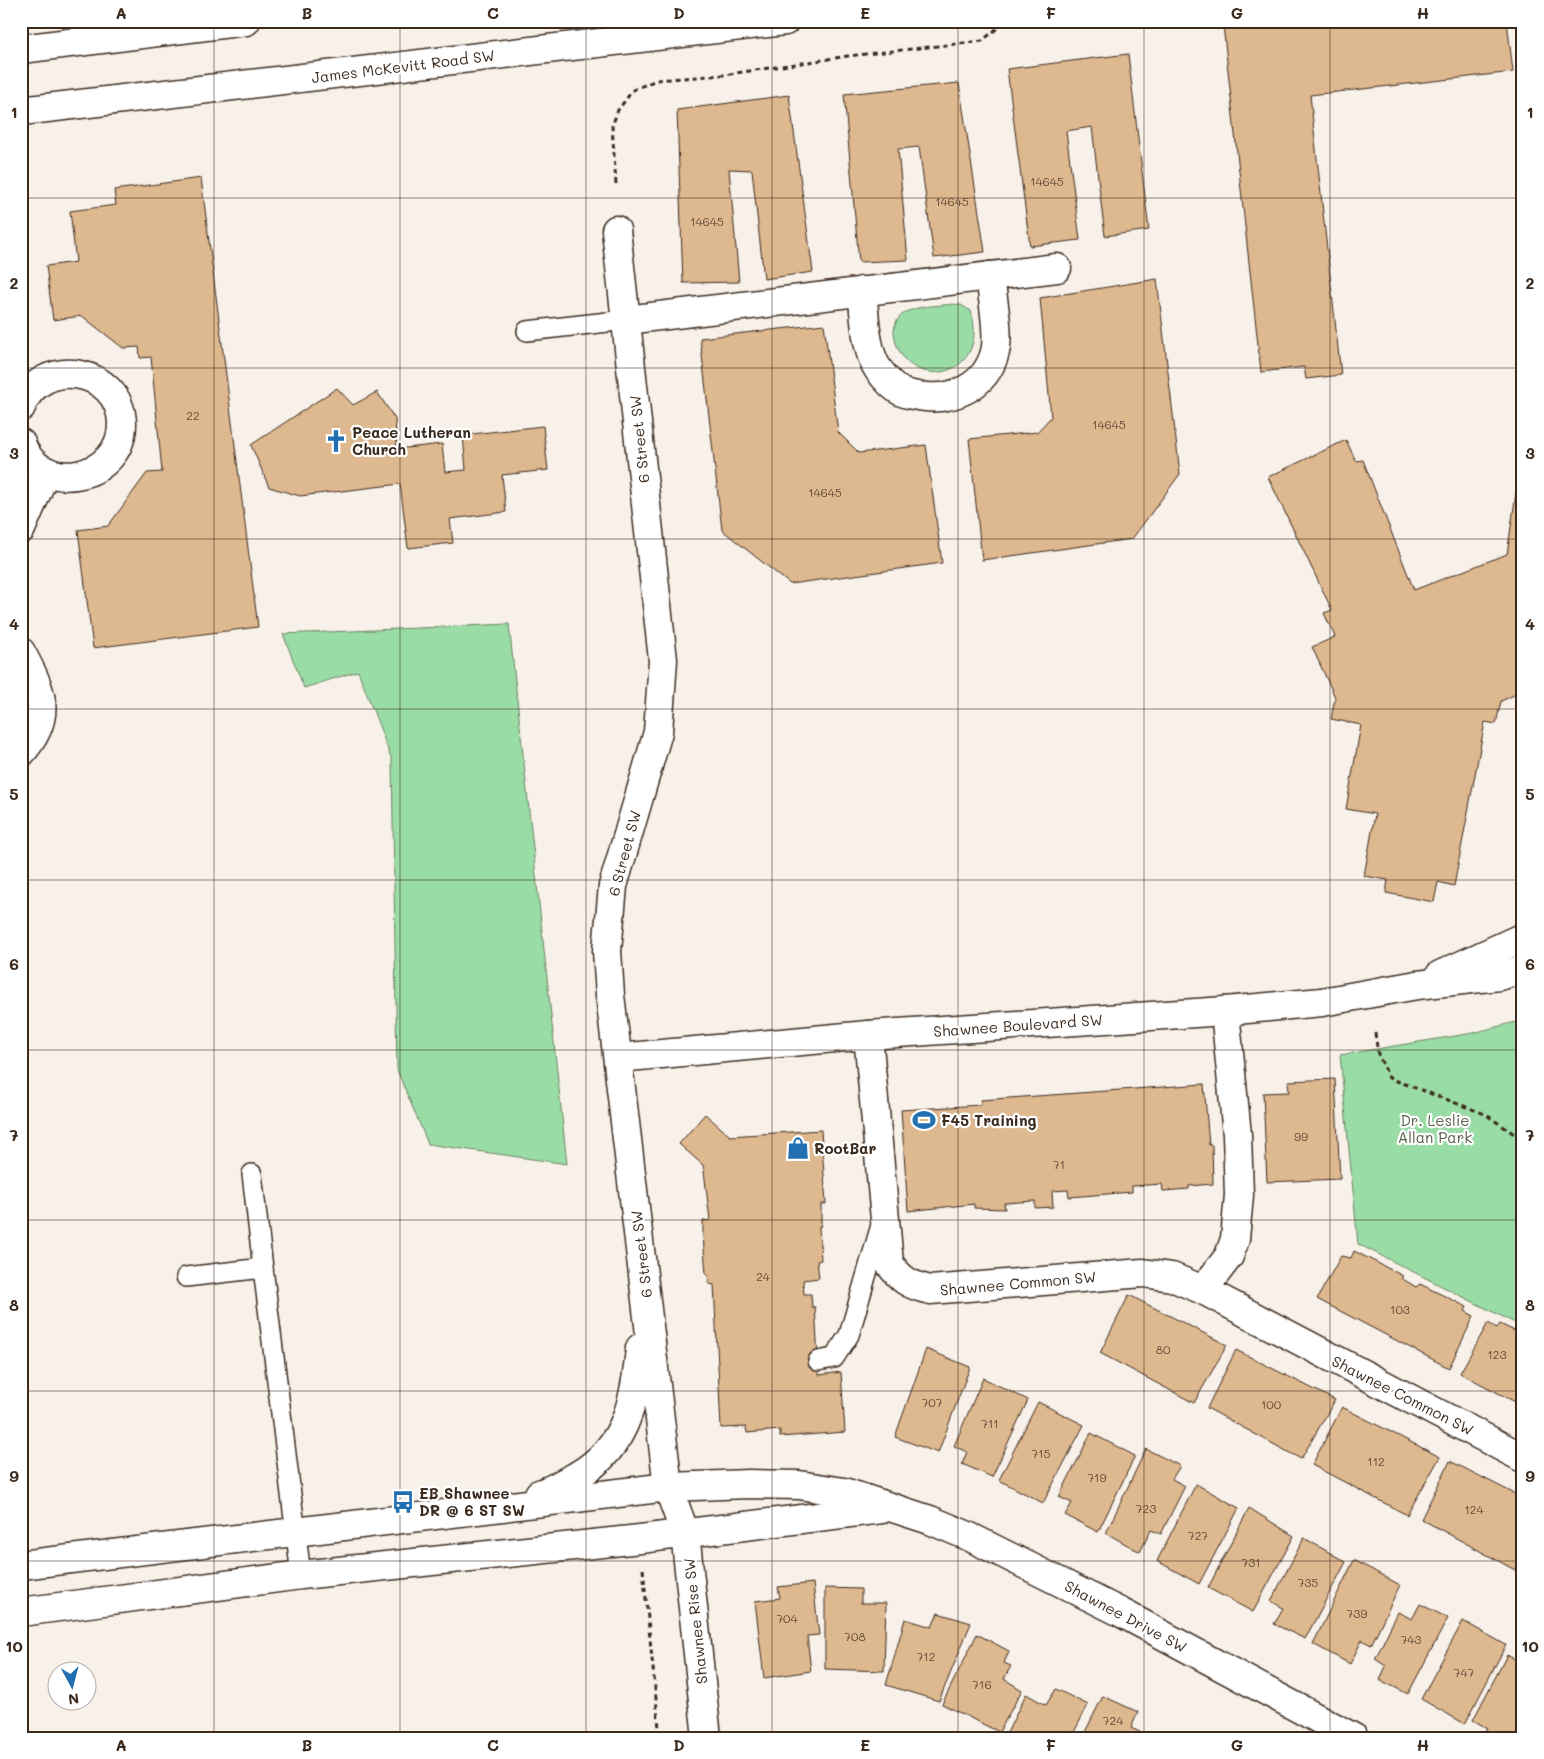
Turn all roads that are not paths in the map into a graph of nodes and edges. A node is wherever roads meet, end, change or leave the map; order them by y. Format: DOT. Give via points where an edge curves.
graph roads {
  1 [pos="246,21"];
  2 [pos="785,21"];
  3 [pos="21,49"];
  4 [pos="21,111"];
  5 [pos="616,230"];
  6 [pos="1057,268"];
  7 [pos="990,276"];
  8 [pos="862,291"];
  9 [pos="626,320"];
  10 [pos="527,331"];
  11 [pos="21,407"];
  12 [pos="21,443"];
  13 [pos="46,471"];
  14 [pos="21,529"];
  15 [pos="21,652"];
  16 [pos="21,753"];
  17 [pos="1523,937"];
  18 [pos="1523,969"];
  19 [pos="1417,985"];
  20 [pos="1225,1011"];
  21 [pos="868,1035"];
  22 [pos="618,1058"];
  23 [pos="252,1174"];
  24 [pos="884,1212"];
  25 [pos="637,1228"];
  26 [pos="263,1268"];
  27 [pos="186,1277"];
  28 [pos="1203,1290"];
  29 [pos="818,1361"];
  30 [pos="1523,1458"];
  31 [pos="672,1497"];
  32 [pos="891,1508"];
  33 [pos="467,1510"];
  34 [pos="296,1532"];
  35 [pos="685,1533"];
  36 [pos="21,1565"];
  37 [pos="301,1575"];
  38 [pos="21,1612"];
  39 [pos="708,1738"];
  40 [pos="1354,1738"];
  1 -- 3 [label="street"];
  2 -- 4 [label="street, James McKevitt Road SW"];
  5 -- 9 [label="street, 6 Street SW"];
  6 -- 7 [label="street"];
  7 -- 8 [label="street"];
  7 -- 8 [label="street" via="997,339 992,361 985,374 973,385 942,398 900,391 888,382 870,351"];
  8 -- 9 [label="street"];
  9 -- 10 [label="lane"];
  9 -- 22 [label="street, 6 Street SW" via="663,660 658,732 613,886 607,951"];
  11 -- 13 [label="street" via="34,387 47,378 63,374 80,374 95,380 108,390 118,405 122,422 119,440 111,456 98,469 81,476 63,476"];
  12 -- 13 [label="street" via="33,461"];
  13 -- 14 [label="street"];
  15 -- 16 [label="street" via="42,697 42,709 33,740"];
  17 -- 19 [label="street, Shawnee Boulevard SW"];
  18 -- 19 [label="street, Shawnee Boulevard SW" via="1499,976"];
  19 -- 20 [label="street, Shawnee Boulevard SW" via="1322,1002"];
  20 -- 21 [label="street, Shawnee Boulevard SW"];
  20 -- 28 [label="street" via="1237,1135 1239,1196 1235,1239 1228,1256"];
  21 -- 22 [label="street, Shawnee Boulevard SW"];
  21 -- 24 [label="street, Shawnee Common SW"];
  22 -- 25 [label="street, 6 Street SW"];
  23 -- 26 [label="lane"];
  24 -- 28 [label="street, Shawnee Common SW" via="889,1263 911,1285 930,1290 1143,1273 1172,1277"];
  24 -- 29 [label="lane" via="849,1335 834,1358"];
  25 -- 31 [label="street, 6 Street SW"];
  25 -- 33 [label="street" via="640,1348 637,1382 628,1416 616,1440 580,1475 545,1492"];
  26 -- 27 [label="lane"];
  26 -- 34 [label="lane"];
  28 -- 30 [label="street, Shawnee Common SW"];
  31 -- 32 [label="street, Shawnee Drive SW" via="749,1484 799,1484 844,1492"];
  31 -- 33 [label="street, Shawnee Drive SW"];
  31 -- 35 [label="street, Shawnee Rise SW"];
  32 -- 35 [label="street"];
  32 -- 40 [label="street, Shawnee Drive SW" via="968,1536 1120,1612"];
  33 -- 34 [label="street"];
  34 -- 36 [label="street"];
  34 -- 37 [label="lane"];
  35 -- 37 [label="street"];
  35 -- 39 [label="street, Shawnee Rise SW"];
  37 -- 38 [label="street"];
}
